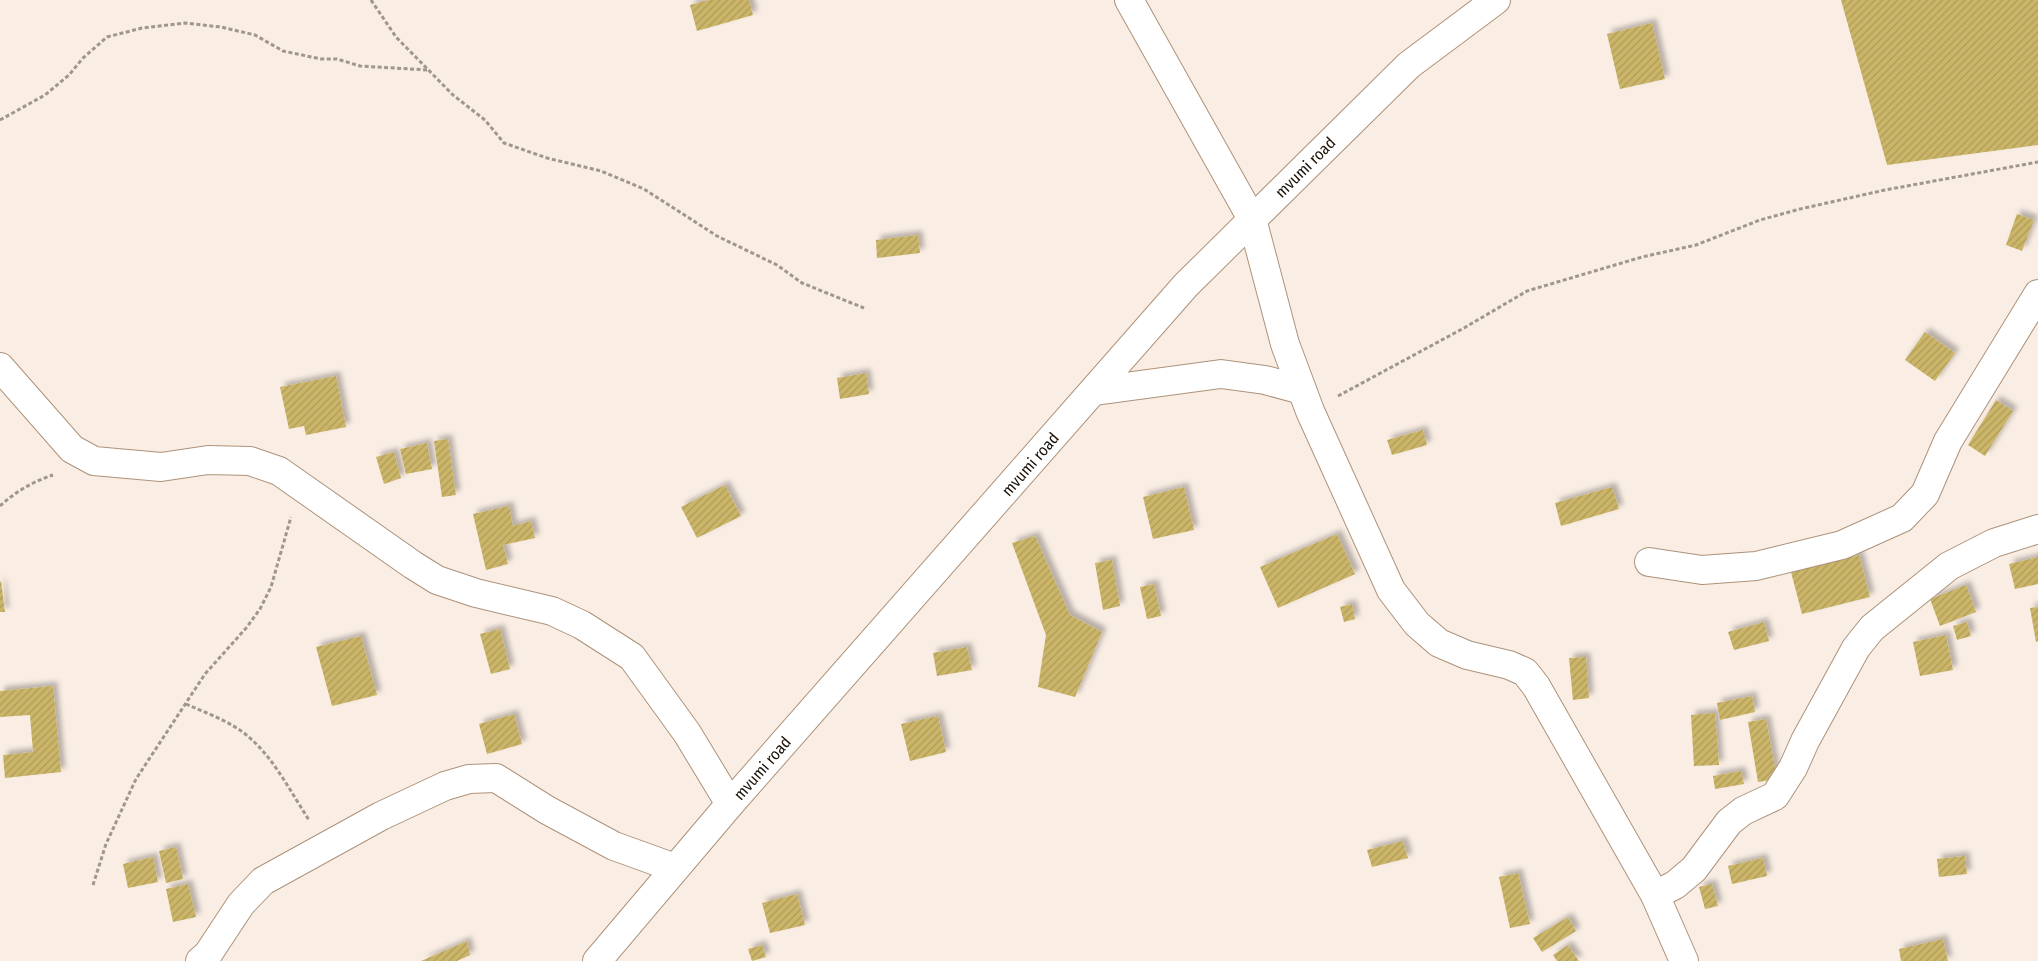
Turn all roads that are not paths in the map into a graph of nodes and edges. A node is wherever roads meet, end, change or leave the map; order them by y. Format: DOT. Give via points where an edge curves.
graph roads {
  1 [pos="1129,0"];
  2 [pos="1496,0"];
  3 [pos="1252,219"];
  4 [pos="2038,294"];
  5 [pos="0,367"];
  6 [pos="1095,391"];
  7 [pos="1306,401"];
  8 [pos="2038,529"];
  9 [pos="1649,562"];
  10 [pos="730,804"];
  11 [pos="675,868"];
  12 [pos="1656,895"];
  13 [pos="200,961"];
  14 [pos="597,961"];
  15 [pos="1684,961"];
  1 -- 3 [label="street"];
  2 -- 3 [label="street, mvumi road" via="1409,64"];
  3 -- 6 [label="street, mvumi road" via="1186,285"];
  3 -- 7 [label="street" via="1285,344"];
  4 -- 9 [label="street" via="1948,441 1924,494 1902,518 1842,545 1756,566 1702,570"];
  5 -- 10 [label="street" via="72,450 94,461 161,467 208,460 250,461 279,471 438,580 476,593 552,611 582,626 632,657 687,733"];
  6 -- 7 [label="street" via="1222,374 1266,380"];
  6 -- 10 [label="street, mvumi road"];
  7 -- 12 [label="street" via="1391,590 1416,624 1439,643 1525,672"];
  8 -- 12 [label="street" via="1994,543 1949,566 1872,628 1856,648 1775,796 1743,811 1729,822 1694,869"];
  10 -- 11 [label="street, mvumi road"];
  11 -- 13 [label="street" via="607,842 496,778 469,779 445,786 381,816 263,881 241,904"];
  11 -- 14 [label="street, mvumi road"];
  12 -- 15 [label="street"];
}
